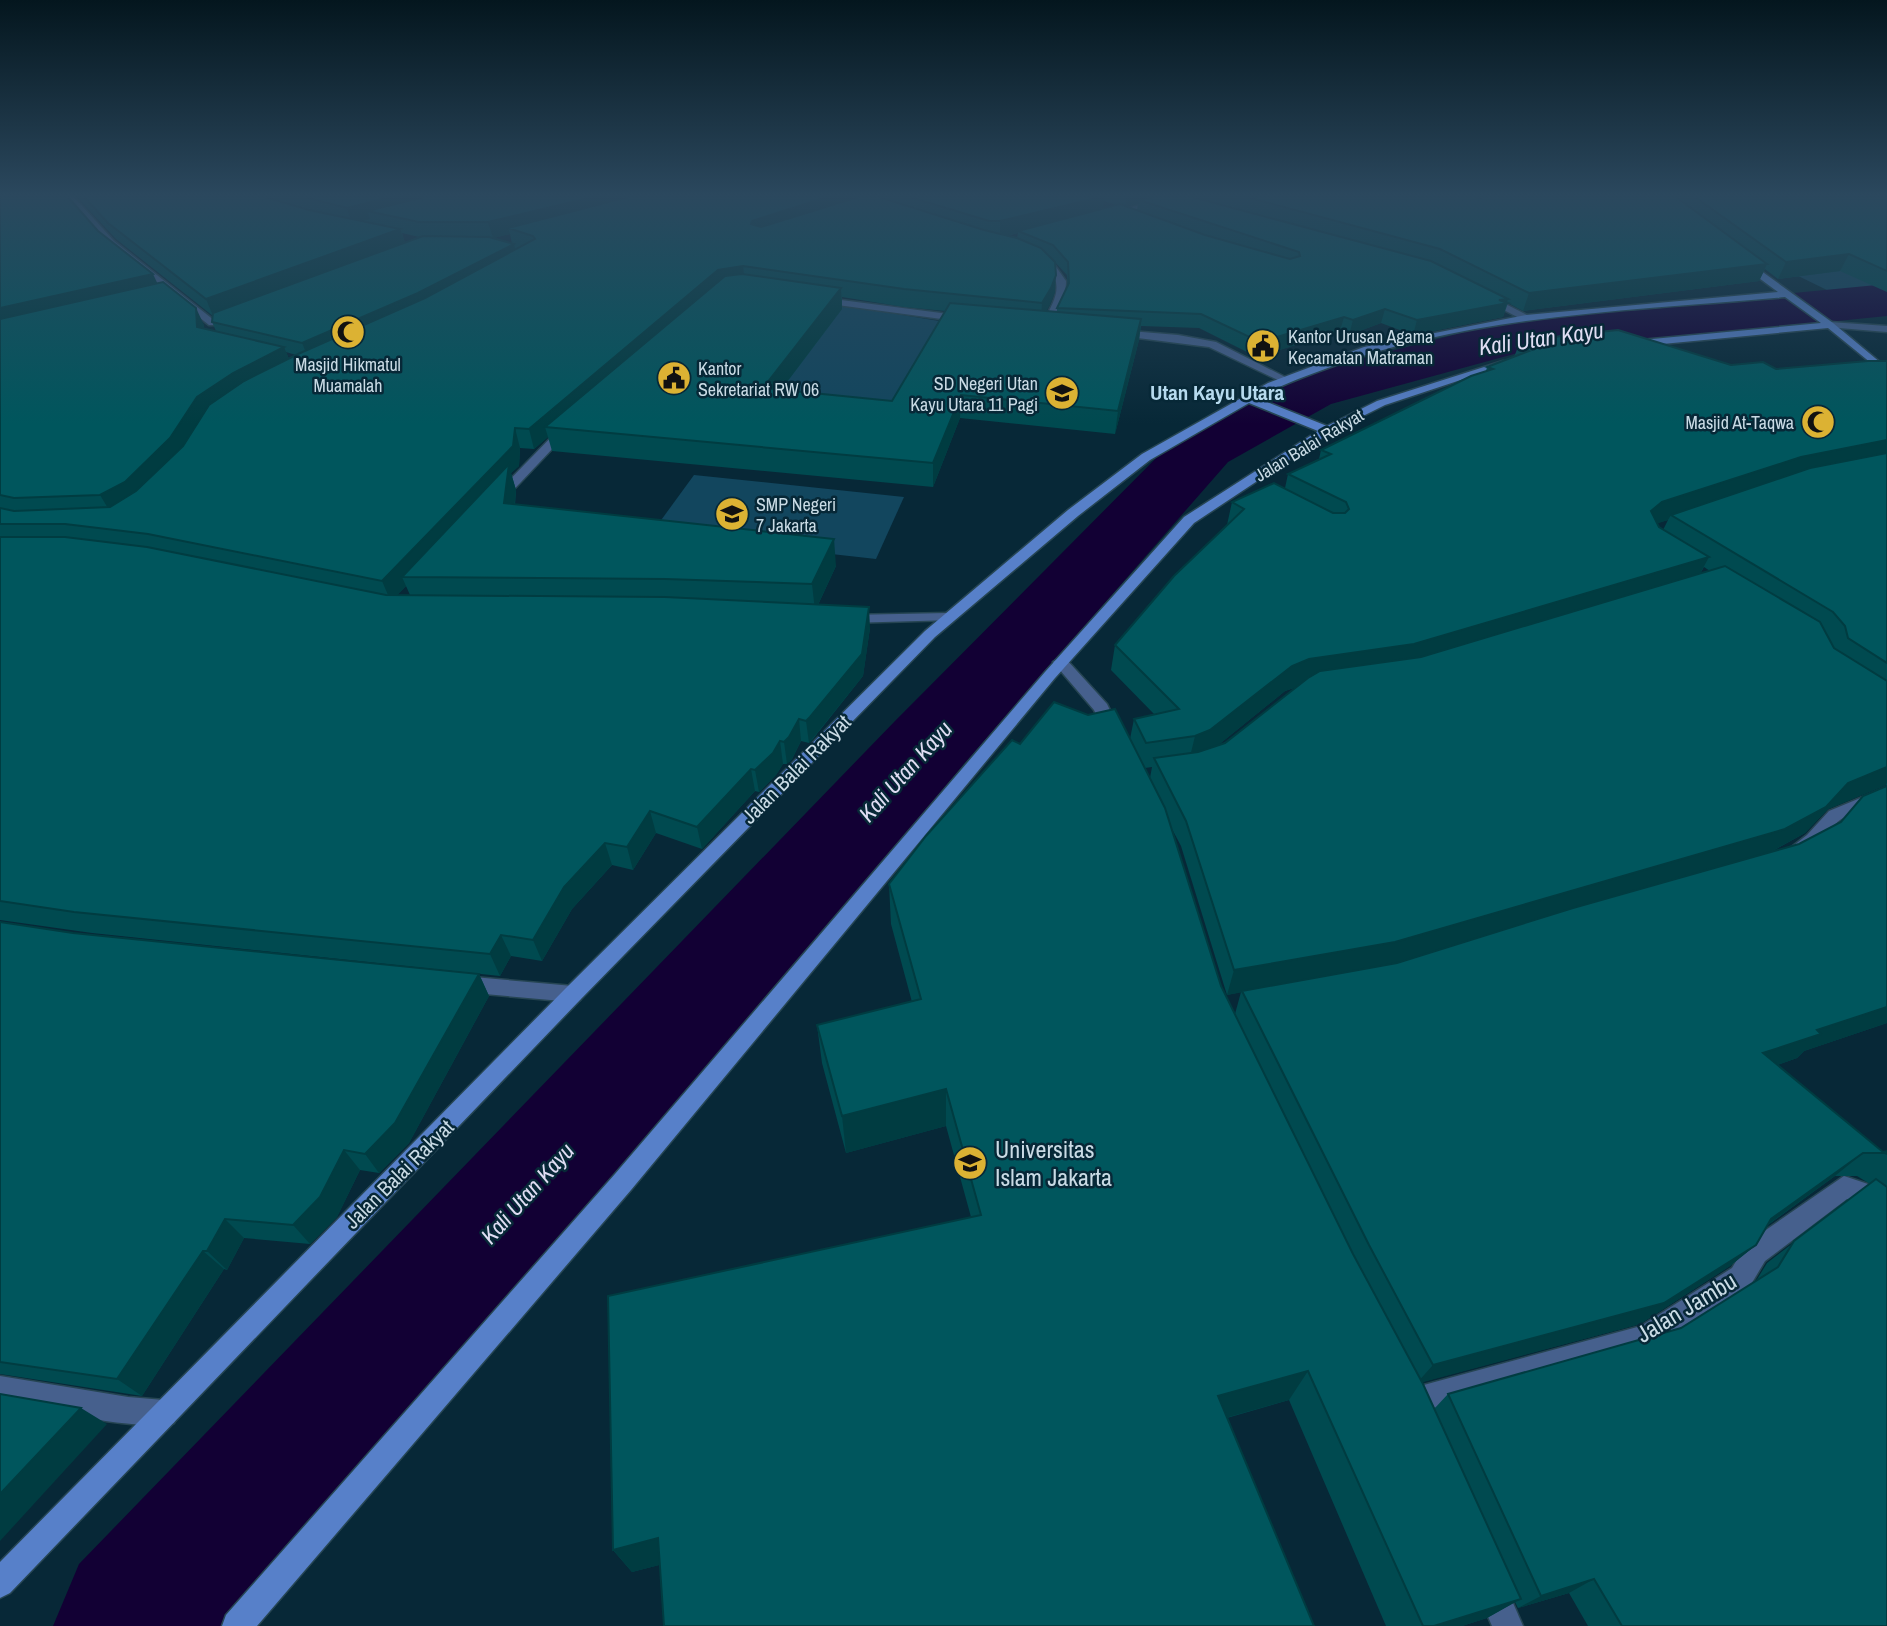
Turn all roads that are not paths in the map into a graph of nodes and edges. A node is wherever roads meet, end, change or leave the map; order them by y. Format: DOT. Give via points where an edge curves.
graph roads {
  1 [pos="145,273"];
  2 [pos="1057,273"];
  3 [pos="1756,273"];
  4 [pos="1478,293"];
  5 [pos="1788,297"];
  6 [pos="811,299"];
  7 [pos="225,318"];
  8 [pos="1526,318"];
  9 [pos="981,321"];
  10 [pos="212,323"];
  11 [pos="1830,325"];
  12 [pos="1032,326"];
  13 [pos="1045,327"];
  14 [pos="1057,328"];
  15 [pos="1861,328"];
  16 [pos="1887,329"];
  17 [pos="1109,333"];
  18 [pos="210,334"];
  19 [pos="1887,336"];
  20 [pos="1617,345"];
  21 [pos="1520,359"];
  22 [pos="1887,373"];
  23 [pos="1284,379"];
  24 [pos="1254,401"];
  25 [pos="570,424"];
  26 [pos="1321,427"];
  27 [pos="487,510"];
  28 [pos="948,617"];
  29 [pos="834,618"];
  30 [pos="1061,662"];
  31 [pos="1118,743"];
  32 [pos="1887,793"];
  33 [pos="1783,857"];
  34 [pos="445,982"];
  35 [pos="573,994"];
  36 [pos="1887,1214"];
  37 [pos="1397,1380"];
  38 [pos="0,1389"];
  39 [pos="1409,1402"];
  40 [pos="164,1413"];
  41 [pos="1420,1427"];
  42 [pos="1480,1564"];
  43 [pos="0,1583"];
  44 [pos="237,1626"];
  45 [pos="1508,1626"];
  1 -- 10 [label="street"];
  2 -- 13 [label="street" via="1063,287"];
  3 -- 5 [label="street"];
  4 -- 8 [label="street"];
  5 -- 8 [label="street, Jalan Balai Rakyat"];
  5 -- 11 [label="street"];
  6 -- 9 [label="street"];
  7 -- 10 [label="street"];
  8 -- 23 [label="street, Jalan Balai Rakyat" via="1368,349"];
  10 -- 18 [label="street"];
  11 -- 15 [label="street"];
  11 -- 20 [label="street"];
  11 -- 22 [label="street"];
  12 -- 13 [label="street"];
  13 -- 14 [label="street"];
  15 -- 16 [label="street"];
  15 -- 19 [label="street"];
  17 -- 23 [label="street" via="1212,344"];
  21 -- 26 [label="street, Jalan Balai Rakyat"];
  23 -- 24 [label="street, Jalan Balai Rakyat"];
  24 -- 26 [label="street"];
  24 -- 28 [label="street, Jalan Balai Rakyat" via="1146,457"];
  25 -- 27 [label="street"];
  26 -- 30 [label="street, Jalan Balai Rakyat" via="1248,488 1189,520"];
  28 -- 29 [label="street"];
  28 -- 35 [label="street, Jalan Balai Rakyat"];
  30 -- 31 [label="street" via="1101,708"];
  30 -- 44 [label="street, Jalan Balai Rakyat" via="623,1182"];
  32 -- 33 [label="street" via="1835,815 1813,840"];
  34 -- 35 [label="street"];
  35 -- 40 [label="street, Jalan Balai Rakyat"];
  36 -- 39 [label="street, Jalan Jambu" via="1869,1196 1844,1187 1756,1252 1741,1277 1646,1337"];
  37 -- 39 [label="street"];
  38 -- 40 [label="street"];
  39 -- 41 [label="street"];
  40 -- 43 [label="street, Jalan Balai Rakyat"];
  42 -- 45 [label="street"];
}
